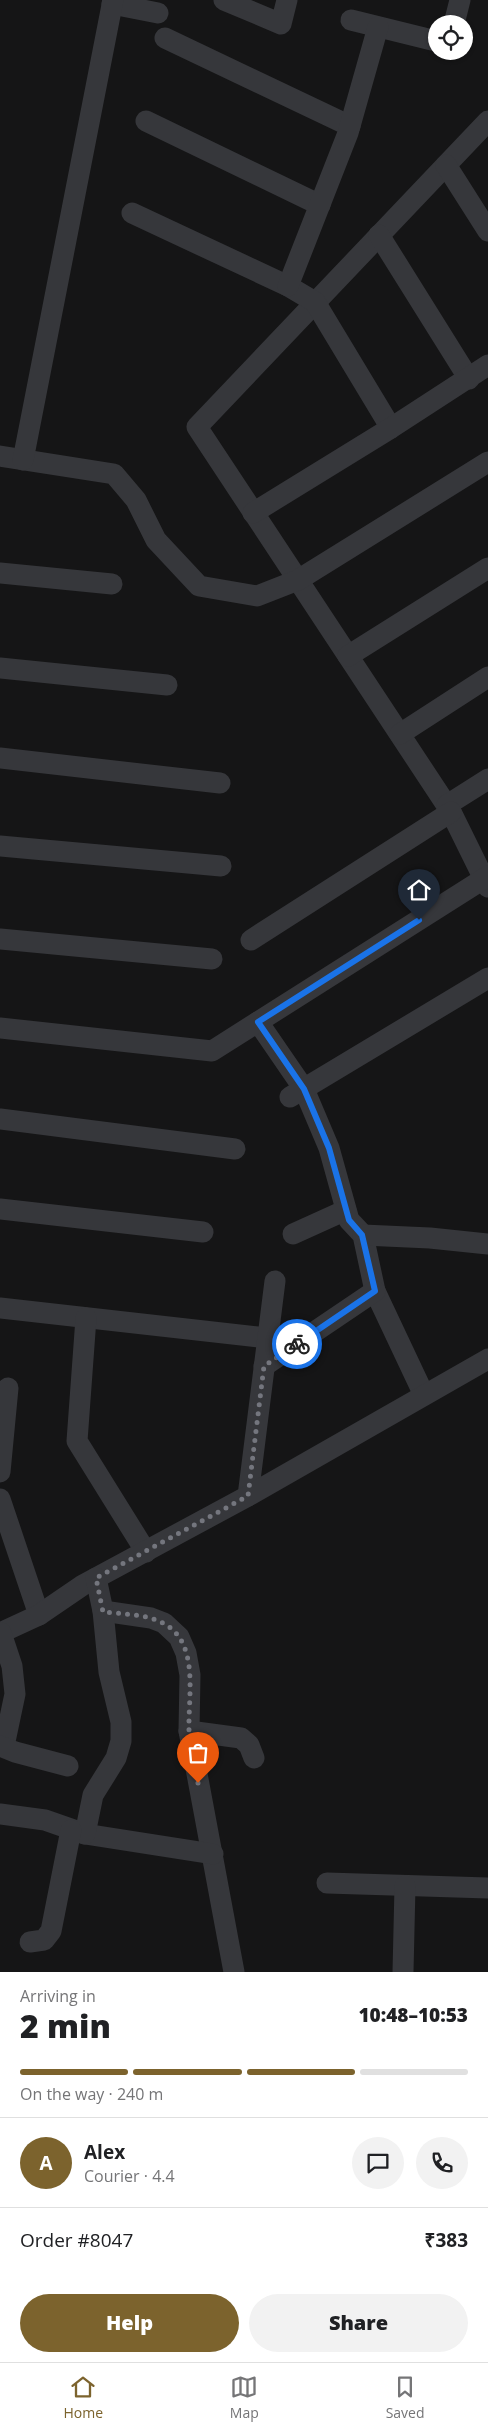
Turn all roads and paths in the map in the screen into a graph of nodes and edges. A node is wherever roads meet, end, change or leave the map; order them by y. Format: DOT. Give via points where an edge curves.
graph roads {
  1 [pos="224,0"];
  2 [pos="288,0"];
  3 [pos="460,0"];
  4 [pos="113,2"];
  5 [pos="158,13"];
  6 [pos="456,15"];
  7 [pos="351,20"];
  8 [pos="378,27"];
  9 [pos="165,38"];
  10 [pos="428,39"];
  11 [pos="146,121"];
  12 [pos="488,121"];
  13 [pos="350,126"];
  14 [pos="446,165"];
  15 [pos="320,204"];
  16 [pos="132,213"];
  17 [pos="488,231"];
  18 [pos="379,236"];
  19 [pos="288,286"];
  20 [pos="315,302"];
  21 [pos="488,365"];
  22 [pos="469,379"];
  23 [pos="391,428"];
  24 [pos="0,456"];
  25 [pos="23,460"];
  26 [pos="488,462"];
  27 [pos="254,513"];
  28 [pos="488,568"];
  29 [pos="0,573"];
  30 [pos="298,580"];
  31 [pos="112,584"];
  32 [pos="348,656"];
  33 [pos="0,668"];
  34 [pos="488,676"];
  35 [pos="167,685"];
  36 [pos="400,734"];
  37 [pos="0,758"];
  38 [pos="488,779"];
  39 [pos="220,783"];
  40 [pos="449,809"];
  41 [pos="0,846"];
  42 [pos="221,866"];
  43 [pos="486,881"];
  44 [pos="0,939"];
  45 [pos="251,940"];
  46 [pos="212,959"];
  47 [pos="488,978"];
  48 [pos="258,1022"];
  49 [pos="0,1028"];
  50 [pos="297,1093"];
  51 [pos="0,1119"];
  52 [pos="235,1149"];
  53 [pos="0,1209"];
  54 [pos="346,1210"];
  55 [pos="202,1232"];
  56 [pos="293,1234"];
  57 [pos="362,1235"];
  58 [pos="488,1244"];
  59 [pos="274,1281"];
  60 [pos="375,1291"];
  61 [pos="0,1308"];
  62 [pos="86,1318"];
  63 [pos="268,1338"];
  64 [pos="488,1359"];
  65 [pos="264,1366"];
  66 [pos="8,1388"];
  67 [pos="424,1395"];
  68 [pos="0,1472"];
  69 [pos="248,1496"];
  70 [pos="0,1499"];
  71 [pos="146,1552"];
  72 [pos="96,1578"];
  73 [pos="103,1612"];
  74 [pos="39,1615"];
  75 [pos="1,1633"];
  76 [pos="189,1731"];
  77 [pos="2,1746"];
  78 [pos="254,1758"];
  79 [pos="68,1766"];
  80 [pos="0,1814"];
  81 [pos="78,1832"];
  82 [pos="213,1854"];
  83 [pos="327,1883"];
  84 [pos="405,1886"];
  85 [pos="488,1888"];
  86 [pos="30,1942"];
  87 [pos="234,1972"];
  88 [pos="403,1972"];
  1 -- 2 [label="street" via="282,24"];
  3 -- 6 [label="street"];
  4 -- 5 [label="street"];
  4 -- 25 [label="street"];
  7 -- 8 [label="street"];
  8 -- 10 [label="street"];
  8 -- 13 [label="street"];
  9 -- 13 [label="street"];
  11 -- 15 [label="street"];
  12 -- 14 [label="street"];
  13 -- 15 [label="street"];
  14 -- 17 [label="street"];
  14 -- 18 [label="street"];
  15 -- 19 [label="street"];
  16 -- 19 [label="street"];
  18 -- 20 [label="street"];
  18 -- 22 [label="street"];
  19 -- 20 [label="street"];
  20 -- 23 [label="street"];
  20 -- 27 [label="street" via="197,427"];
  21 -- 22 [label="street"];
  22 -- 23 [label="street"];
  23 -- 27 [label="street"];
  24 -- 25 [label="street"];
  25 -- 30 [label="street" via="114,474 136,500 156,540 199,586 257,596"];
  26 -- 30 [label="street"];
  27 -- 30 [label="street"];
  28 -- 32 [label="street"];
  29 -- 31 [label="street"];
  30 -- 32 [label="street"];
  32 -- 36 [label="street"];
  33 -- 35 [label="street"];
  34 -- 36 [label="street"];
  36 -- 40 [label="street"];
  37 -- 39 [label="street"];
  38 -- 40 [label="street"];
  40 -- 43 [label="street"];
  40 -- 45 [label="street"];
  41 -- 42 [label="street"];
  43 -- 48 [label="street"];
  44 -- 46 [label="street"];
  47 -- 50 [label="street"];
  48 -- 49 [label="street" via="212,1051"];
  48 -- 50 [label="street"];
  50 -- 54 [label="street" via="329,1148"];
  51 -- 52 [label="street"];
  53 -- 55 [label="street"];
  54 -- 56 [label="street"];
  54 -- 57 [label="street" via="349,1220"];
  57 -- 58 [label="street"];
  57 -- 60 [label="street"];
  59 -- 63 [label="street"];
  60 -- 65 [label="street"];
  60 -- 67 [label="street"];
  61 -- 62 [label="street"];
  62 -- 63 [label="street"];
  62 -- 71 [label="street" via="78,1441"];
  63 -- 65 [label="street"];
  64 -- 67 [label="street"];
  65 -- 69 [label="street"];
  66 -- 68 [label="street"];
  67 -- 69 [label="street"];
  69 -- 71 [label="street"];
  70 -- 74 [label="street"];
  71 -- 72 [label="street"];
  72 -- 73 [label="street"];
  72 -- 74 [label="street"];
  73 -- 76 [label="street" via="151,1618 164,1623 179,1637 190,1674"];
  73 -- 81 [label="street" via="109,1672 121,1722 121,1741 116,1758 93,1795"];
  74 -- 75 [label="street"];
  75 -- 77 [label="street" via="12,1666 14,1694"];
  76 -- 78 [label="street" via="241,1738 249,1745"];
  76 -- 82 [label="street"];
  77 -- 79 [label="street"];
  80 -- 81 [label="street" via="45,1820"];
  81 -- 82 [label="street"];
  81 -- 86 [label="street" via="51,1931 44,1940"];
  82 -- 87 [label="street"];
  83 -- 84 [label="street"];
  84 -- 85 [label="street"];
  84 -- 88 [label="street"];
}
